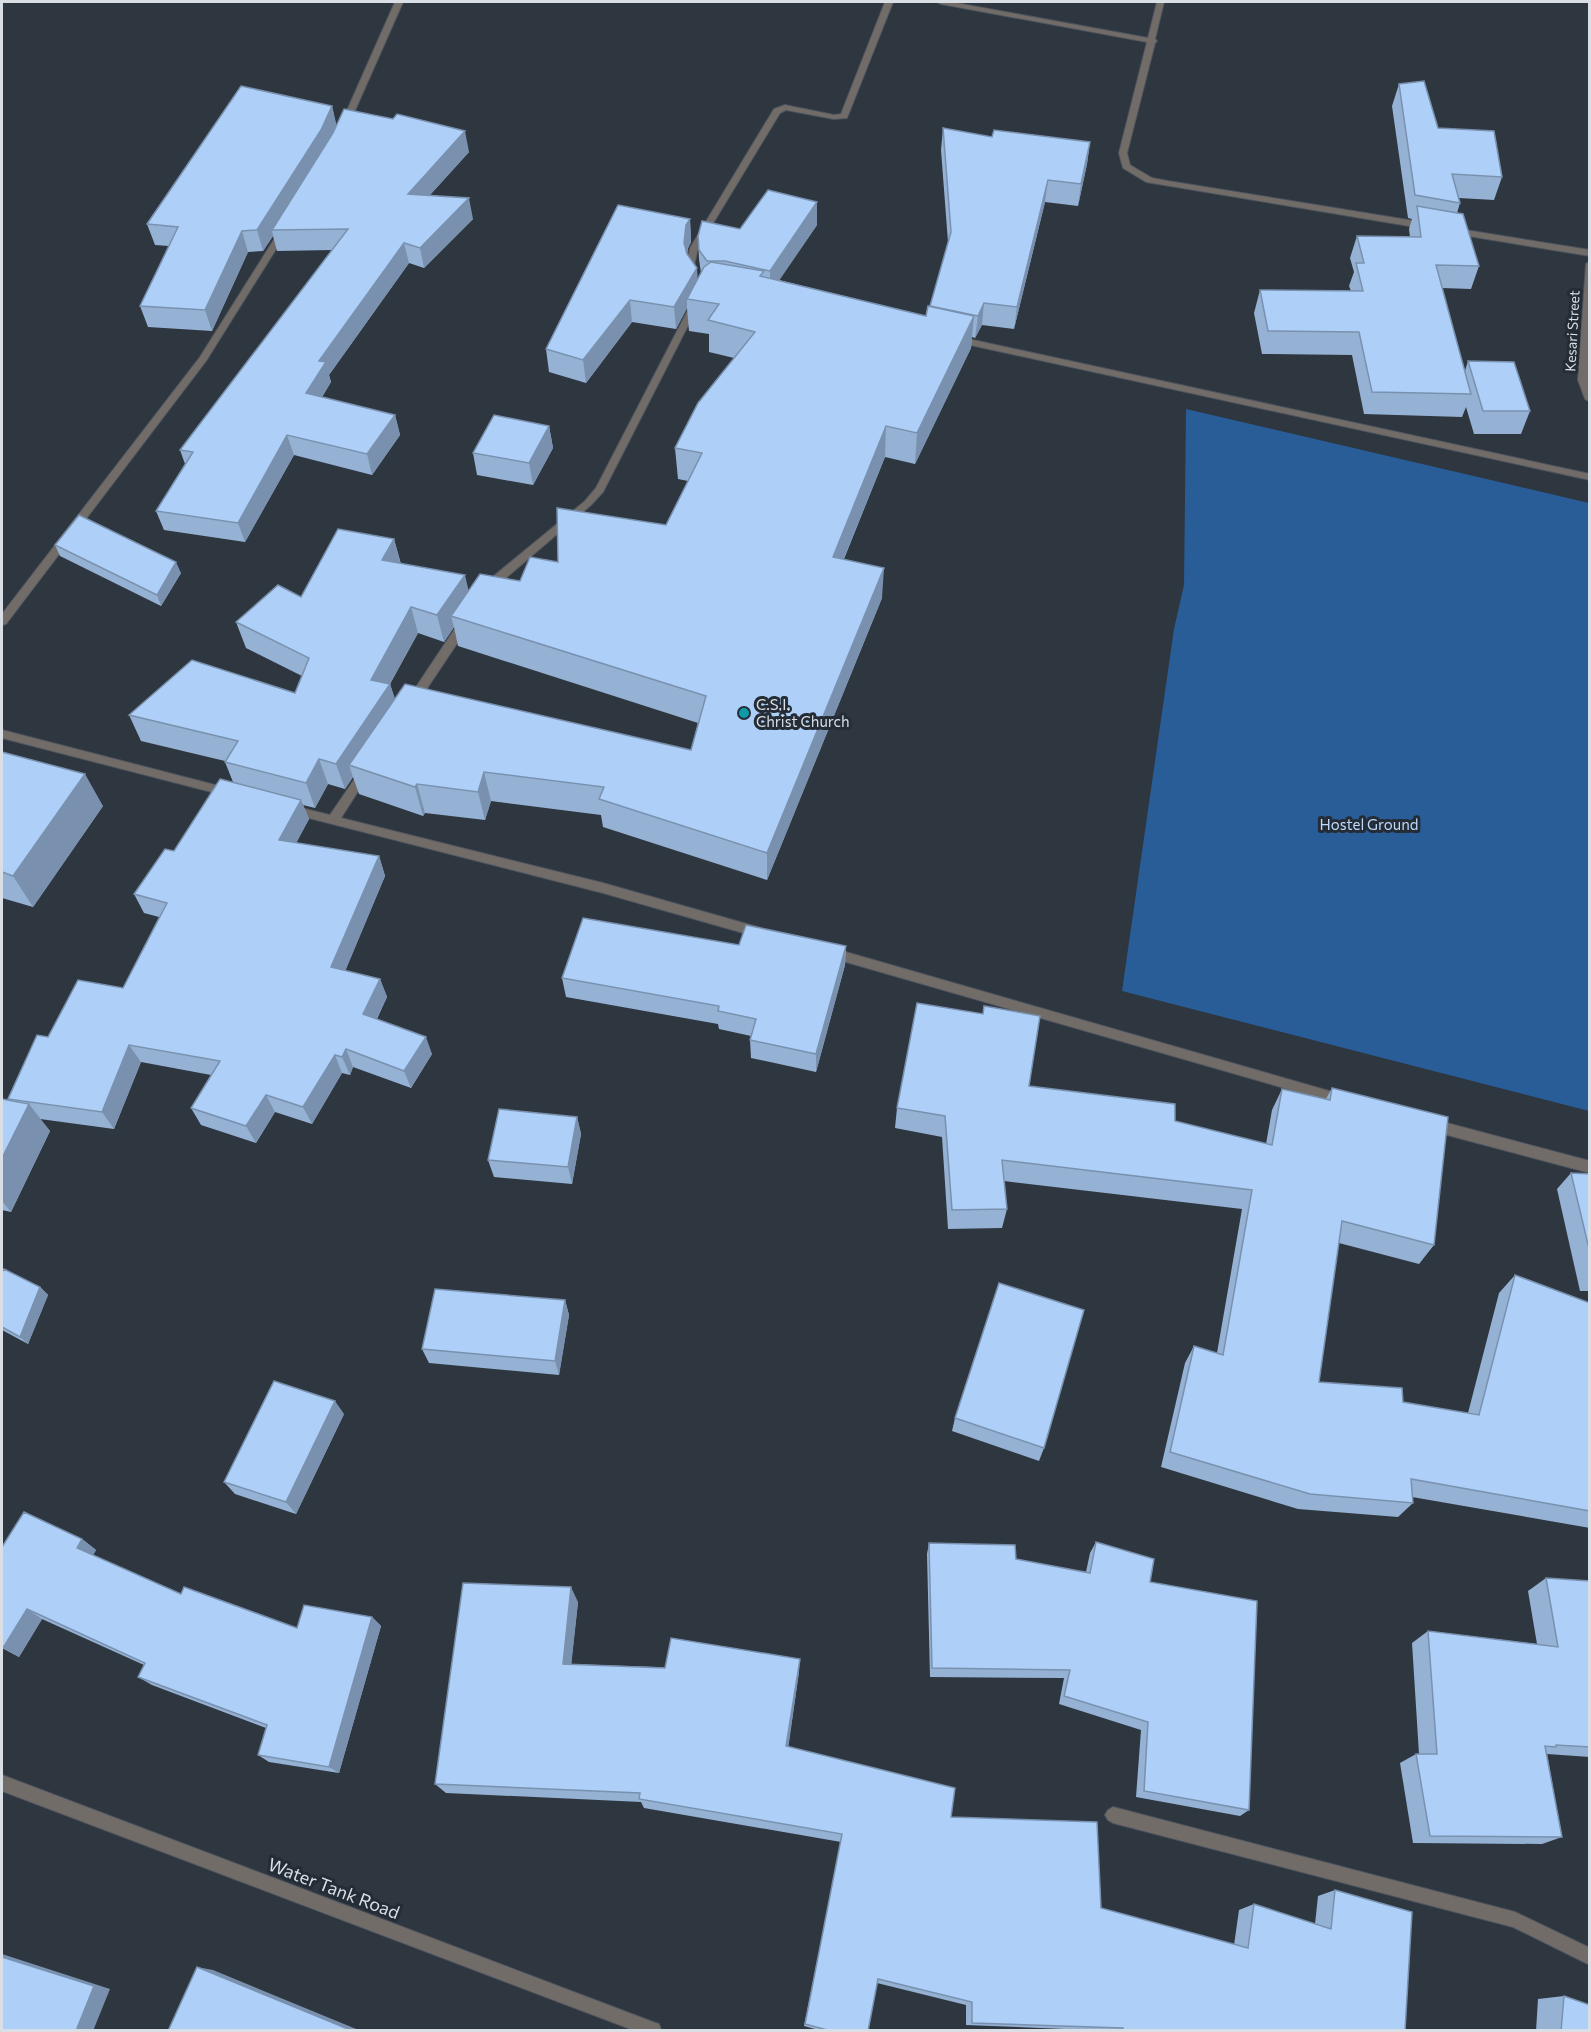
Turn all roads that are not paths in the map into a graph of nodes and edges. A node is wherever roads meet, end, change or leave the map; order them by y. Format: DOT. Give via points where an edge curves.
graph roads {
  1 [pos="399,2"];
  2 [pos="889,2"];
  3 [pos="941,2"];
  4 [pos="1161,2"];
  5 [pos="1153,41"];
  6 [pos="342,130"];
  7 [pos="289,221"];
  8 [pos="1437,228"];
  9 [pos="1449,230"];
  10 [pos="1590,253"];
  11 [pos="1590,264"];
  12 [pos="698,284"];
  13 [pos="700,295"];
  14 [pos="947,337"];
  15 [pos="1590,399"];
  16 [pos="1590,477"];
  17 [pos="482,596"];
  18 [pos="469,616"];
  19 [pos="2,621"];
  20 [pos="404,713"];
  21 [pos="2,734"];
  22 [pos="372,762"];
  23 [pos="242,796"];
  24 [pos="276,805"];
  25 [pos="333,820"];
  26 [pos="770,936"];
  27 [pos="816,949"];
  28 [pos="1352,1103"];
  29 [pos="1420,1122"];
  30 [pos="1590,1167"];
  31 [pos="2,1783"];
  32 [pos="1113,1815"];
  33 [pos="1590,1957"];
  34 [pos="653,2031"];
  1 -- 6 [label="street"];
  2 -- 12 [label="street" via="844,116 785,107 777,111 694,248 690,266"];
  3 -- 5 [label="street"];
  4 -- 5 [label="street"];
  5 -- 8 [label="street" via="1123,153 1126,166 1135,173 1168,184"];
  7 -- 19 [label="street" via="203,359"];
  9 -- 10 [label="street"];
  11 -- 15 [label="street, Kesari Street" via="1583,380"];
  13 -- 17 [label="street" via="600,490"];
  14 -- 16 [label="street"];
  18 -- 20 [label="street"];
  21 -- 23 [label="street"];
  22 -- 25 [label="street"];
  24 -- 25 [label="street"];
  25 -- 26 [label="street" via="603,888"];
  27 -- 28 [label="street"];
  29 -- 30 [label="street"];
  31 -- 34 [label="street, Water Tank Road"];
  32 -- 33 [label="street" via="1515,1920"];
}
